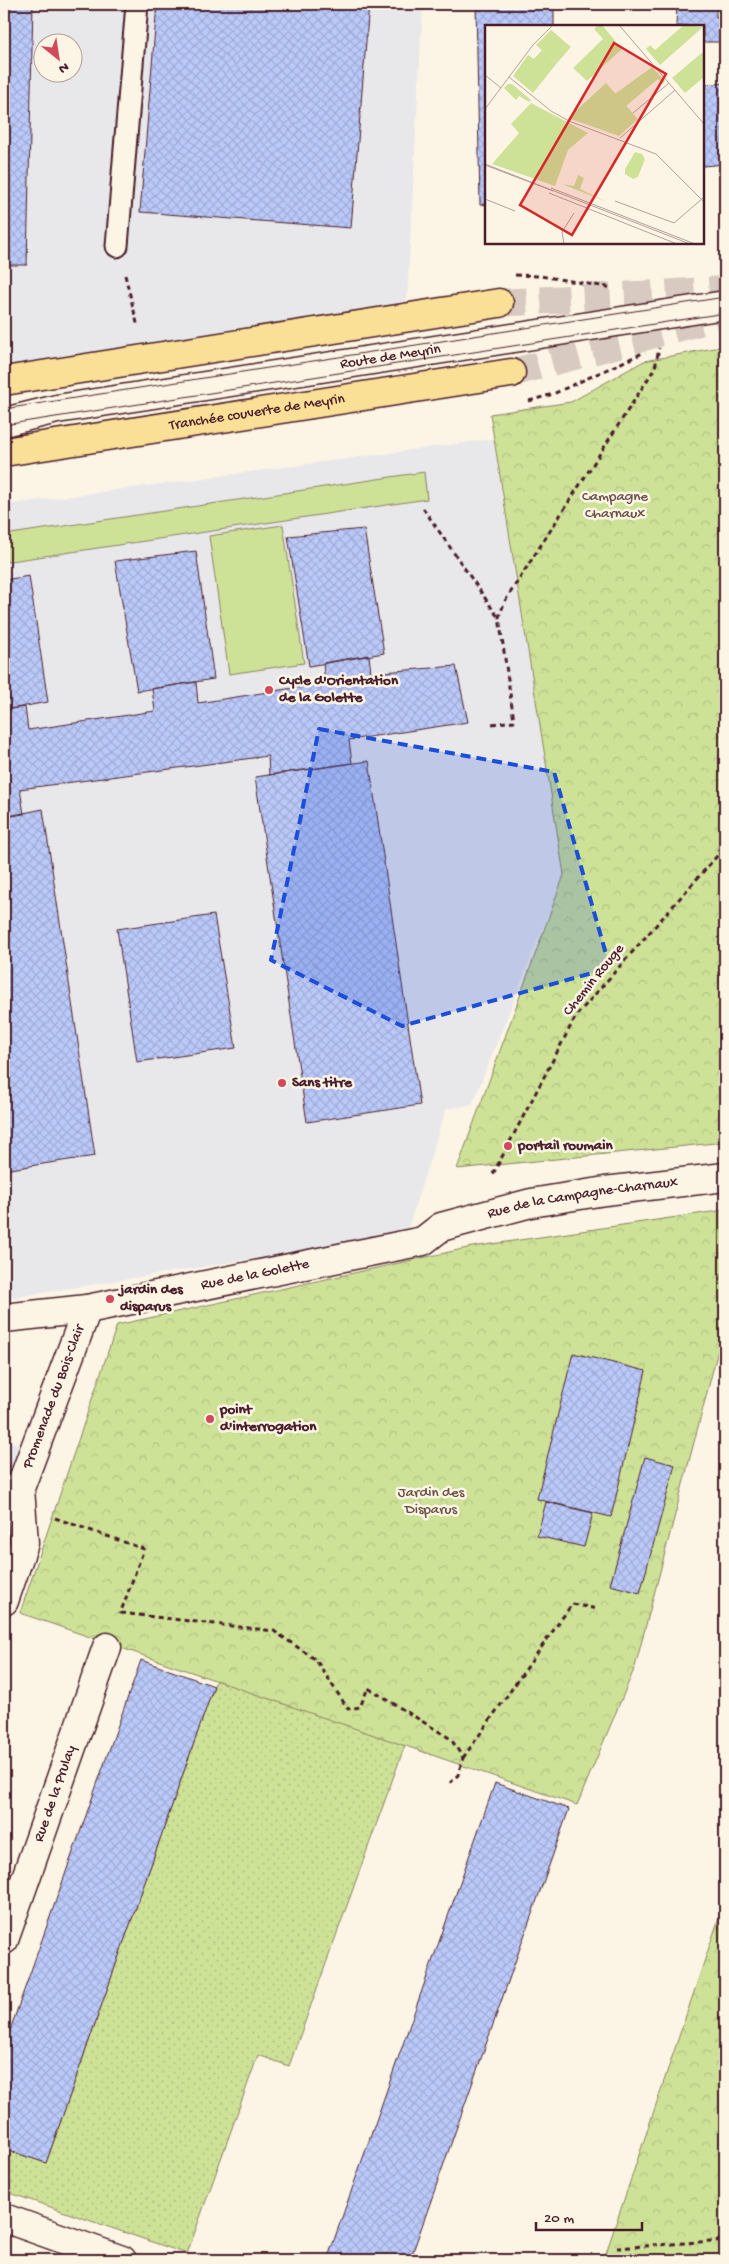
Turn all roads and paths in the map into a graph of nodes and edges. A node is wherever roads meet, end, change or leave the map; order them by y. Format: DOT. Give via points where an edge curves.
graph roads {
  1 [pos="137,4"];
  2 [pos="117,246"];
  3 [pos="500,303"];
  4 [pos="725,305"];
  5 [pos="139,332"];
  6 [pos="660,345"];
  7 [pos="511,374"];
  8 [pos="4,381"];
  9 [pos="57,409"];
  10 [pos="4,412"];
  11 [pos="4,422"];
  12 [pos="4,452"];
  13 [pos="423,508"];
  14 [pos="499,617"];
  15 [pos="492,724"];
  16 [pos="725,847"];
  17 [pos="493,1174"];
  18 [pos="725,1177"];
  19 [pos="441,1227"];
  20 [pos="87,1309"];
  21 [pos="4,1318"];
  22 [pos="22,1506"];
  23 [pos="4,1601"];
  24 [pos="597,1609"];
  25 [pos="121,1613"];
  26 [pos="107,1647"];
  27 [pos="463,1758"];
  28 [pos="450,1783"];
  29 [pos="4,1940"];
  30 [pos="4,2218"];
  31 [pos="725,2240"];
  32 [pos="617,2248"];
  33 [pos="122,2260"];
  1 -- 2 [label="lane"];
  2 -- 5 [label="path"];
  3 -- 8 [label="main road"];
  4 -- 9 [label="street, Route de Meyrin"];
  6 -- 14 [label="path" via="655,368 505,601"];
  7 -- 12 [label="main road, Tranchée couverte de Meyrin"];
  9 -- 10 [label="street"];
  9 -- 11 [label="street"];
  13 -- 14 [label="path"];
  14 -- 15 [label="path" via="514,721"];
  16 -- 17 [label="path, Chemin Rouge" via="576,1016"];
  18 -- 19 [label="street, Rue de la Campagne-Charnaux" via="531,1202"];
  19 -- 20 [label="street, Rue de la Golette" via="423,1241"];
  20 -- 21 [label="street, Rue de la Golette"];
  20 -- 22 [label="street, Promenade du Bois-Clair" via="20,1488"];
  22 -- 23 [label="street, Promenade du Bois-Clair" via="24,1543"];
  22 -- 25 [label="path" via="144,1550"];
  24 -- 27 [label="path" via="572,1604"];
  25 -- 26 [label="path"];
  25 -- 27 [label="path" via="274,1631 316,1660 348,1709 360,1707 368,1688 451,1739"];
  26 -- 29 [label="street, Rue de la Prulay"];
  27 -- 28 [label="path" via="458,1775"];
  30 -- 33 [label="street"];
  31 -- 32 [label="path"];
}
